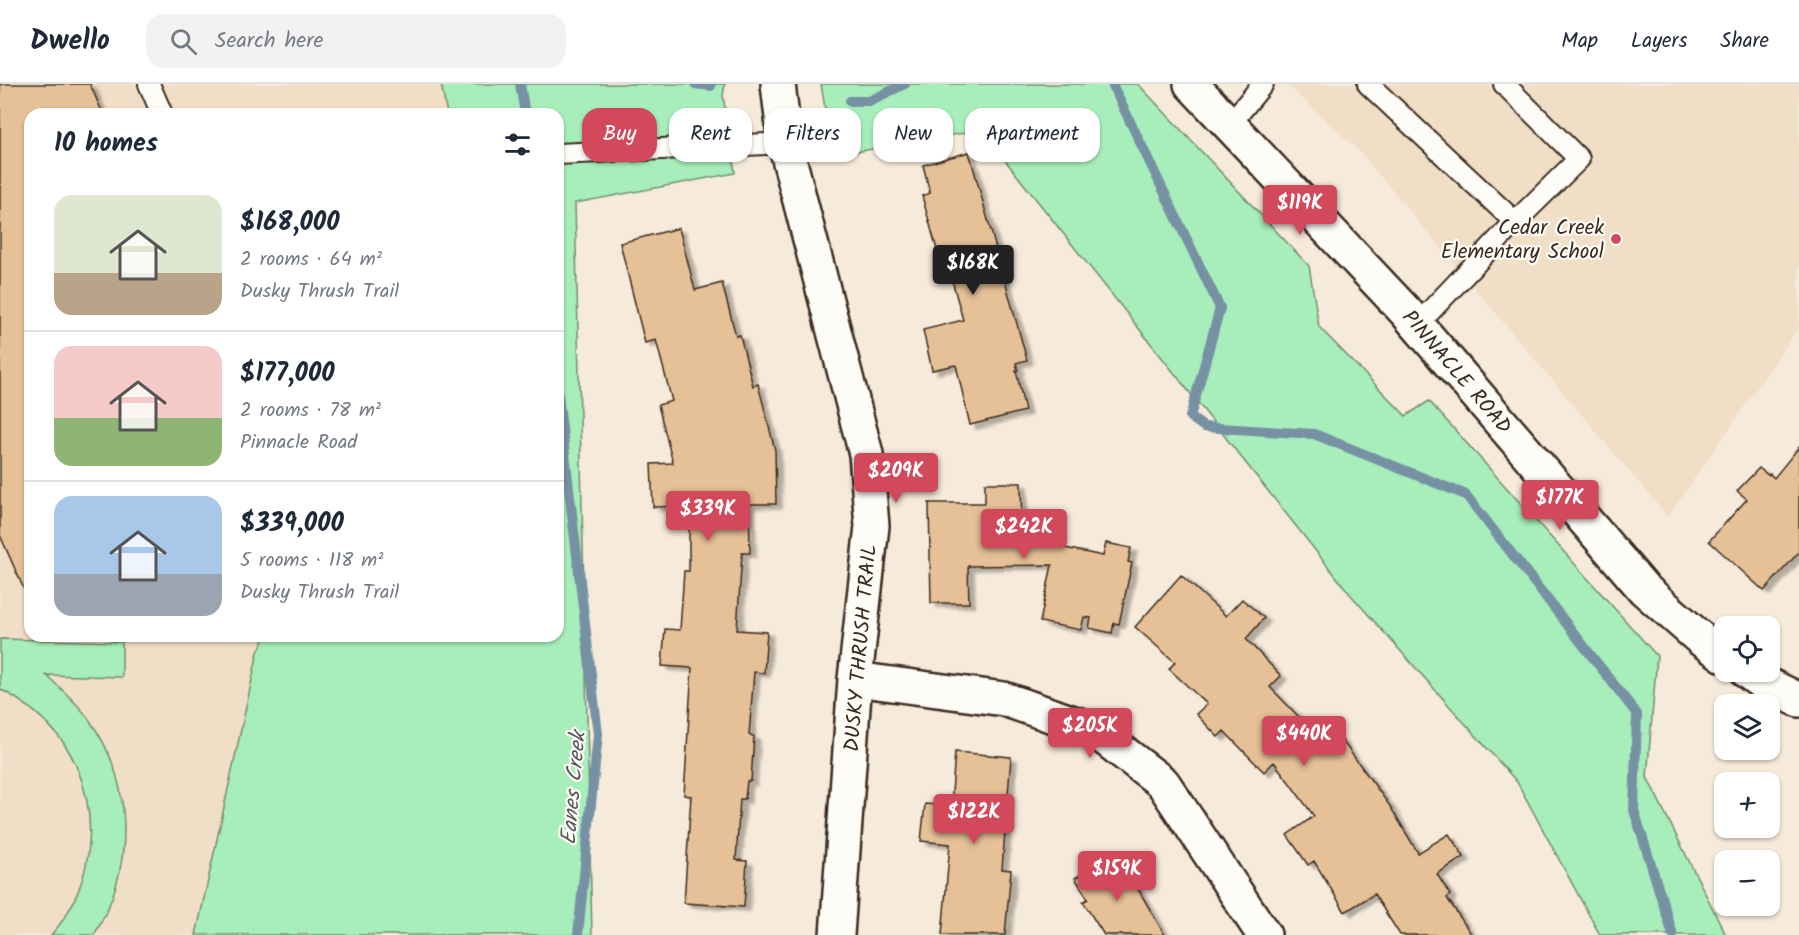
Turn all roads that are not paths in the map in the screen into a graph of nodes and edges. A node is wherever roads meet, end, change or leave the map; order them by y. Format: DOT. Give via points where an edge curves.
graph roads {
  1 [pos="149,84"];
  2 [pos="778,84"];
  3 [pos="1263,84"];
  4 [pos="1368,84"];
  5 [pos="1504,84"];
  6 [pos="1194,85"];
  7 [pos="159,108"];
  8 [pos="781,108"];
  9 [pos="1230,124"];
  10 [pos="764,144"];
  11 [pos="564,154"];
  12 [pos="790,162"];
  13 [pos="1515,222"];
  14 [pos="1417,325"];
  15 [pos="1714,648"];
  16 [pos="855,679"];
  17 [pos="1762,682"];
  18 [pos="1799,700"];
  19 [pos="837,935"];
  20 [pos="1264,935"];
  1 -- 7 [label="lane"];
  2 -- 8 [label="street, DUSKY THRUSH TRAIL"];
  3 -- 9 [label="lane"];
  4 -- 13 [label="lane"];
  5 -- 13 [label="lane" via="1579,159"];
  6 -- 9 [label="street, PINNACLE ROAD"];
  9 -- 14 [label="street, PINNACLE ROAD"];
  10 -- 11 [label="lane"];
  12 -- 16 [label="street, DUSKY THRUSH TRAIL" via="866,454 872,526"];
  13 -- 14 [label="lane"];
  14 -- 15 [label="street, PINNACLE ROAD" via="1644,589"];
  16 -- 19 [label="street, DUSKY THRUSH TRAIL"];
  16 -- 20 [label="street" via="1004,699 1094,730 1163,783"];
  17 -- 18 [label="street"];
}
